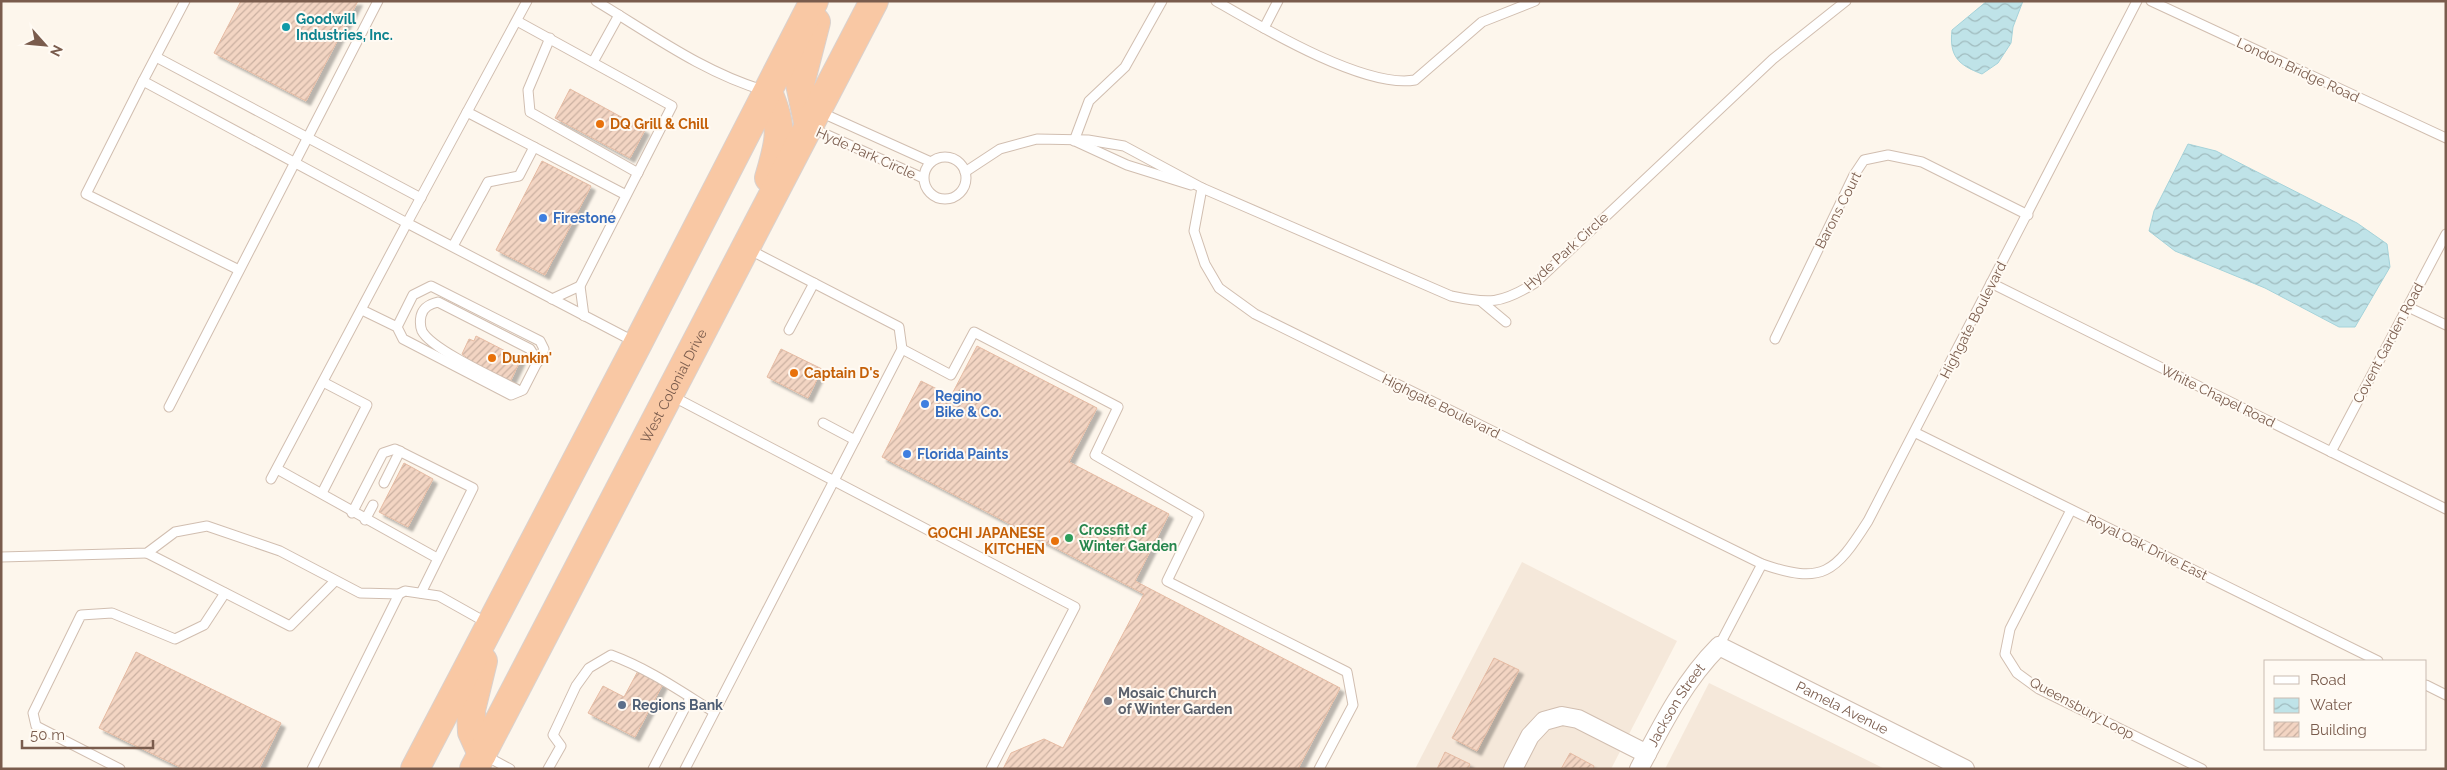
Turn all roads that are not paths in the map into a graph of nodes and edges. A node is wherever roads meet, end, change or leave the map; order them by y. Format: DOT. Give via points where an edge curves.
graph roads {
  1 [pos="185,1"];
  2 [pos="378,1"];
  3 [pos="528,1"];
  4 [pos="596,1"];
  5 [pos="814,1"];
  6 [pos="821,1"];
  7 [pos="874,1"];
  8 [pos="1162,1"];
  9 [pos="1216,1"];
  10 [pos="1278,1"];
  11 [pos="1535,1"];
  12 [pos="1846,1"];
  13 [pos="2137,1"];
  14 [pos="2151,1"];
  15 [pos="619,15"];
  16 [pos="517,20"];
  17 [pos="1264,28"];
  18 [pos="550,38"];
  19 [pos="156,57"];
  20 [pos="592,62"];
  21 [pos="143,81"];
  22 [pos="768,92"];
  23 [pos="468,112"];
  24 [pos="813,119"];
  25 [pos="306,137"];
  26 [pos="2446,138"];
  27 [pos="1074,141"];
  28 [pos="534,147"];
  29 [pos="293,162"];
  30 [pos="931,162"];
  31 [pos="965,172"];
  32 [pos="638,173"];
  33 [pos="923,178"];
  34 [pos="1202,188"];
  35 [pos="626,195"];
  36 [pos="421,198"];
  37 [pos="2028,215"];
  38 [pos="407,223"];
  39 [pos="2446,234"];
  40 [pos="748,244"];
  41 [pos="452,246"];
  42 [pos="239,270"];
  43 [pos="814,283"];
  44 [pos="1991,283"];
  45 [pos="580,286"];
  46 [pos="552,299"];
  47 [pos="1482,302"];
  48 [pos="2408,306"];
  49 [pos="362,310"];
  50 [pos="584,316"];
  51 [pos="1506,322"];
  52 [pos="2446,326"];
  53 [pos="397,327"];
  54 [pos="789,330"];
  55 [pos="1775,339"];
  56 [pos="638,343"];
  57 [pos="902,349"];
  58 [pos="538,362"];
  59 [pos="323,382"];
  60 [pos="520,391"];
  61 [pos="670,395"];
  62 [pos="169,407"];
  63 [pos="823,423"];
  64 [pos="1916,433"];
  65 [pos="855,440"];
  66 [pos="400,451"];
  67 [pos="2331,452"];
  68 [pos="277,469"];
  69 [pos="271,480"];
  70 [pos="835,480"];
  71 [pos="384,484"];
  72 [pos="322,493"];
  73 [pos="373,505"];
  74 [pos="2446,509"];
  75 [pos="2071,510"];
  76 [pos="352,513"];
  77 [pos="365,520"];
  78 [pos="147,553"];
  79 [pos="1,557"];
  80 [pos="437,558"];
  81 [pos="1762,564"];
  82 [pos="335,580"];
  83 [pos="225,593"];
  84 [pos="421,593"];
  85 [pos="399,594"];
  86 [pos="492,625"];
  87 [pos="1720,646"];
  88 [pos="2376,660"];
  89 [pos="2427,686"];
  90 [pos="2446,695"];
  91 [pos="690,698"];
  92 [pos="714,712"];
  93 [pos="478,761"];
  94 [pos="1643,761"];
  95 [pos="120,769"];
  96 [pos="312,769"];
  97 [pos="415,769"];
  98 [pos="510,769"];
  99 [pos="548,769"];
  100 [pos="654,769"];
  101 [pos="685,769"];
  102 [pos="990,769"];
  103 [pos="1319,769"];
  104 [pos="1514,769"];
  105 [pos="1965,769"];
  106 [pos="2202,769"];
  1 -- 19 [label="lane"];
  2 -- 25 [label="lane"];
  3 -- 16 [label="lane"];
  4 -- 15 [label="lane"];
  5 -- 22 [label="highway"];
  6 -- 24 [label="highway" via="800,84"];
  7 -- 24 [label="highway, West Colonial Drive"];
  8 -- 27 [label="lane" via="1125,67 1089,101"];
  9 -- 17 [label="lane"];
  10 -- 17 [label="lane"];
  11 -- 17 [label="lane" via="1482,22 1415,80 1402,82 1334,63"];
  12 -- 47 [label="lane, Hyde Park Circle" via="1773,60 1535,282 1512,297"];
  13 -- 37 [label="lane, Highgate Boulevard"];
  14 -- 26 [label="lane, London Bridge Road"];
  15 -- 20 [label="lane"];
  15 -- 22 [label="lane" via="697,63"];
  16 -- 18 [label="lane"];
  16 -- 23 [label="lane"];
  18 -- 20 [label="lane"];
  18 -- 32 [label="lane" via="528,90 530,112"];
  19 -- 21 [label="lane"];
  19 -- 25 [label="lane"];
  20 -- 32 [label="lane" via="672,106"];
  21 -- 29 [label="lane"];
  21 -- 42 [label="lane" via="86,194"];
  22 -- 40 [label="highway" via="779,117 780,142"];
  22 -- 56 [label="highway"];
  23 -- 28 [label="lane"];
  23 -- 36 [label="lane"];
  24 -- 30 [label="lane, Hyde Park Circle"];
  24 -- 33 [label="lane, Hyde Park Circle"];
  24 -- 40 [label="highway, West Colonial Drive"];
  25 -- 29 [label="lane"];
  25 -- 36 [label="lane"];
  27 -- 31 [label="lane, Hyde Park Circle" via="1037,139 1000,149"];
  27 -- 34 [label="lane, Hyde Park Circle" via="1127,165"];
  27 -- 34 [label="lane, Hyde Park Circle" via="1124,146"];
  28 -- 35 [label="lane"];
  28 -- 41 [label="lane" via="519,176 488,182"];
  29 -- 38 [label="lane"];
  29 -- 42 [label="lane"];
  30 -- 31 [label="lane" via="950,158"];
  30 -- 33 [label="lane"];
  31 -- 33 [label="lane" via="966,180 960,192 947,199 934,196 924,185"];
  32 -- 35 [label="lane"];
  34 -- 47 [label="lane, Hyde Park Circle" via="1451,296"];
  34 -- 81 [label="lane, Highgate Boulevard" via="1194,231 1205,264 1219,288 1255,314"];
  35 -- 45 [label="lane"];
  36 -- 38 [label="lane"];
  37 -- 44 [label="lane, Highgate Boulevard"];
  37 -- 55 [label="lane, Barons Court" via="1922,162 1888,155 1864,160"];
  38 -- 41 [label="lane"];
  38 -- 49 [label="lane"];
  39 -- 48 [label="lane, Covent Garden Road"];
  40 -- 43 [label="lane"];
  40 -- 61 [label="highway, West Colonial Drive"];
  41 -- 46 [label="lane"];
  42 -- 62 [label="lane"];
  43 -- 54 [label="lane"];
  43 -- 57 [label="lane" via="899,326"];
  44 -- 64 [label="lane, Highgate Boulevard"];
  44 -- 67 [label="lane, White Chapel Road"];
  45 -- 46 [label="lane"];
  45 -- 50 [label="lane"];
  46 -- 50 [label="lane"];
  47 -- 51 [label="lane"];
  48 -- 52 [label="lane"];
  48 -- 67 [label="lane, Covent Garden Road"];
  49 -- 53 [label="lane"];
  49 -- 59 [label="lane"];
  50 -- 56 [label="lane"];
  53 -- 58 [label="lane" via="413,295 431,286 540,341 544,349"];
  53 -- 60 [label="lane" via="403,339 511,395"];
  56 -- 86 [label="highway"];
  57 -- 65 [label="lane"];
  57 -- 103 [label="lane" via="951,375 974,332 1118,407 1095,455 1198,515 1167,581 1346,672 1353,705"];
  58 -- 60 [label="lane"];
  58 -- 60 [label="lane" via="530,349 438,302 428,305 422,312 422,331 430,340"];
  59 -- 68 [label="lane"];
  59 -- 72 [label="lane" via="367,406"];
  61 -- 70 [label="lane"];
  61 -- 93 [label="highway, West Colonial Drive"];
  63 -- 65 [label="lane"];
  64 -- 75 [label="lane, Royal Oak Drive East"];
  64 -- 81 [label="lane, Highgate Boulevard" via="1848,553 1821,572 1807,575"];
  65 -- 70 [label="lane"];
  66 -- 71 [label="lane"];
  66 -- 76 [label="lane" via="383,454"];
  66 -- 80 [label="lane" via="473,488"];
  67 -- 74 [label="lane, White Chapel Road"];
  68 -- 69 [label="lane"];
  68 -- 72 [label="lane"];
  70 -- 92 [label="lane"];
  70 -- 102 [label="lane" via="1075,607"];
  72 -- 76 [label="lane"];
  73 -- 77 [label="lane"];
  75 -- 88 [label="lane, Royal Oak Drive East"];
  75 -- 106 [label="lane, Queensbury Loop" via="2010,630 2005,654 2017,673 2039,689"];
  76 -- 77 [label="lane"];
  77 -- 80 [label="lane"];
  78 -- 79 [label="lane"];
  78 -- 82 [label="lane" via="175,532 207,526 280,551"];
  78 -- 83 [label="lane"];
  80 -- 84 [label="lane"];
  81 -- 87 [label="lane"];
  82 -- 83 [label="lane" via="290,626"];
  82 -- 85 [label="lane" via="360,593"];
  83 -- 95 [label="lane" via="204,625 175,640 112,613 81,615 34,713 36,726"];
  84 -- 85 [label="lane"];
  84 -- 86 [label="lane" via="439,596"];
  85 -- 96 [label="lane"];
  86 -- 93 [label="highway" via="471,710"];
  86 -- 97 [label="highway"];
  87 -- 94 [label="street, Jackson Street" via="1695,672 1669,711"];
  87 -- 105 [label="street, Pamela Avenue"];
  89 -- 90 [label="lane"];
  91 -- 92 [label="lane"];
  91 -- 99 [label="lane" via="679,688 611,655 589,668 576,686 553,735 561,746"];
  91 -- 100 [label="lane"];
  92 -- 101 [label="lane"];
  93 -- 98 [label="lane"];
  94 -- 104 [label="street" via="1578,719 1562,716 1544,722 1530,736"];
}
